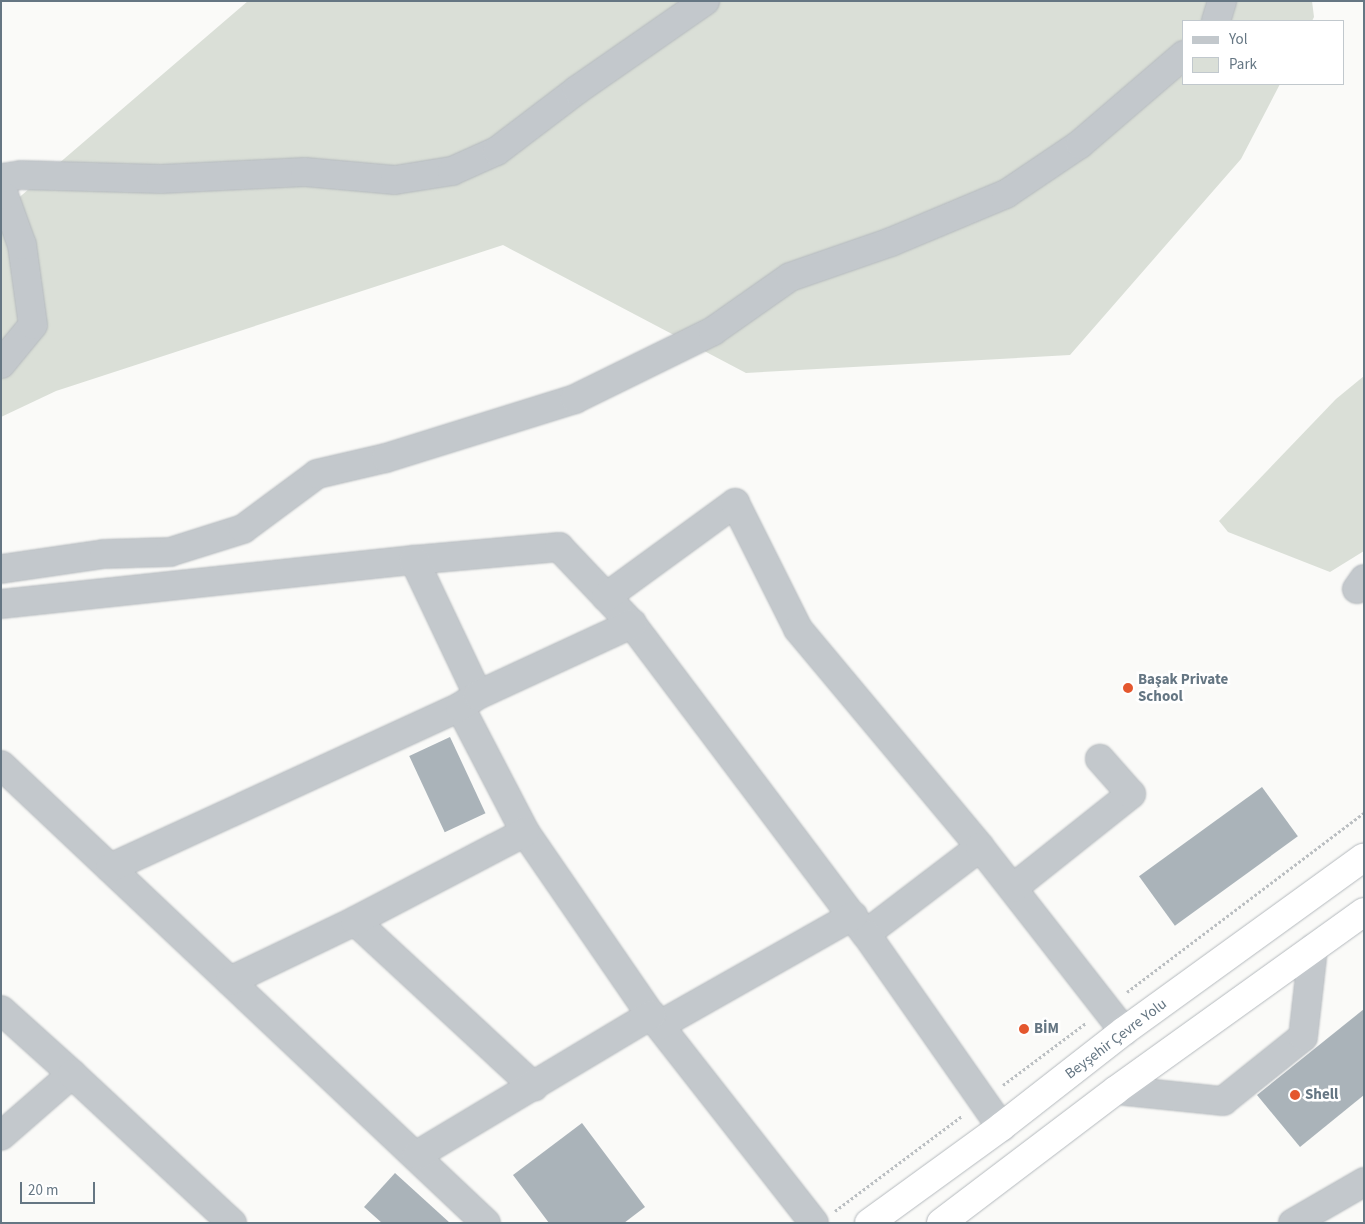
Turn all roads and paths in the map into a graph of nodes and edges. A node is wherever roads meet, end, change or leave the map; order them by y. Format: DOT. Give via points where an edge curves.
graph roads {
  1 [pos="705,1"];
  2 [pos="1222,1"];
  3 [pos="1216,20"];
  4 [pos="1182,58"];
  5 [pos="1,364"];
  6 [pos="414,560"];
  7 [pos="1,569"];
  8 [pos="606,597"];
  9 [pos="1,604"];
  10 [pos="632,624"];
  11 [pos="469,701"];
  12 [pos="1100,759"];
  13 [pos="1,765"];
  14 [pos="525,832"];
  15 [pos="980,847"];
  16 [pos="1364,857"];
  17 [pos="110,868"];
  18 [pos="1013,888"];
  19 [pos="1364,912"];
  20 [pos="356,921"];
  21 [pos="860,925"];
  22 [pos="1312,949"];
  23 [pos="230,981"];
  24 [pos="1,1010"];
  25 [pos="656,1020"];
  26 [pos="1124,1031"];
  27 [pos="72,1074"];
  28 [pos="534,1087"];
  29 [pos="1116,1090"];
  30 [pos="1001,1127"];
  31 [pos="1,1136"];
  32 [pos="416,1155"];
  33 [pos="1364,1182"];
  34 [pos="232,1223"];
  35 [pos="486,1223"];
  36 [pos="814,1223"];
  37 [pos="869,1223"];
  38 [pos="941,1223"];
  39 [pos="1293,1223"];
  1 -- 5 [label="street" via="576,90 497,151 452,171 395,180 304,172 161,178 21,174 2,178 4,195 22,245 33,325"];
  2 -- 3 [label="street"];
  4 -- 7 [label="street" via="1080,144 1006,194 891,242 790,277 713,331 575,399 386,458 317,474 243,529 170,552 104,554"];
  6 -- 8 [label="street" via="559,547"];
  6 -- 9 [label="street"];
  6 -- 11 [label="street"];
  8 -- 10 [label="street"];
  8 -- 15 [label="street" via="735,503 798,629"];
  10 -- 11 [label="street"];
  10 -- 21 [label="street"];
  11 -- 14 [label="street"];
  11 -- 17 [label="street"];
  12 -- 18 [label="street" via="1131,794"];
  13 -- 17 [label="street"];
  14 -- 20 [label="street"];
  14 -- 25 [label="street"];
  15 -- 18 [label="street"];
  15 -- 21 [label="street"];
  16 -- 26 [label="highway, Beyşehir Çevre Yolu"];
  17 -- 23 [label="street"];
  18 -- 26 [label="street"];
  19 -- 22 [label="highway"];
  20 -- 23 [label="street"];
  20 -- 28 [label="street"];
  21 -- 25 [label="street"];
  21 -- 30 [label="street"];
  22 -- 29 [label="highway"];
  22 -- 29 [label="street" via="1303,1037 1223,1101"];
  23 -- 32 [label="street"];
  24 -- 27 [label="street"];
  25 -- 28 [label="street"];
  25 -- 36 [label="street"];
  26 -- 30 [label="highway, Beyşehir Çevre Yolu"];
  27 -- 31 [label="street"];
  27 -- 34 [label="street"];
  28 -- 32 [label="street"];
  29 -- 38 [label="highway"];
  30 -- 37 [label="highway, Beyşehir Çevre Yolu"];
  32 -- 35 [label="street"];
  33 -- 39 [label="street"];
}
